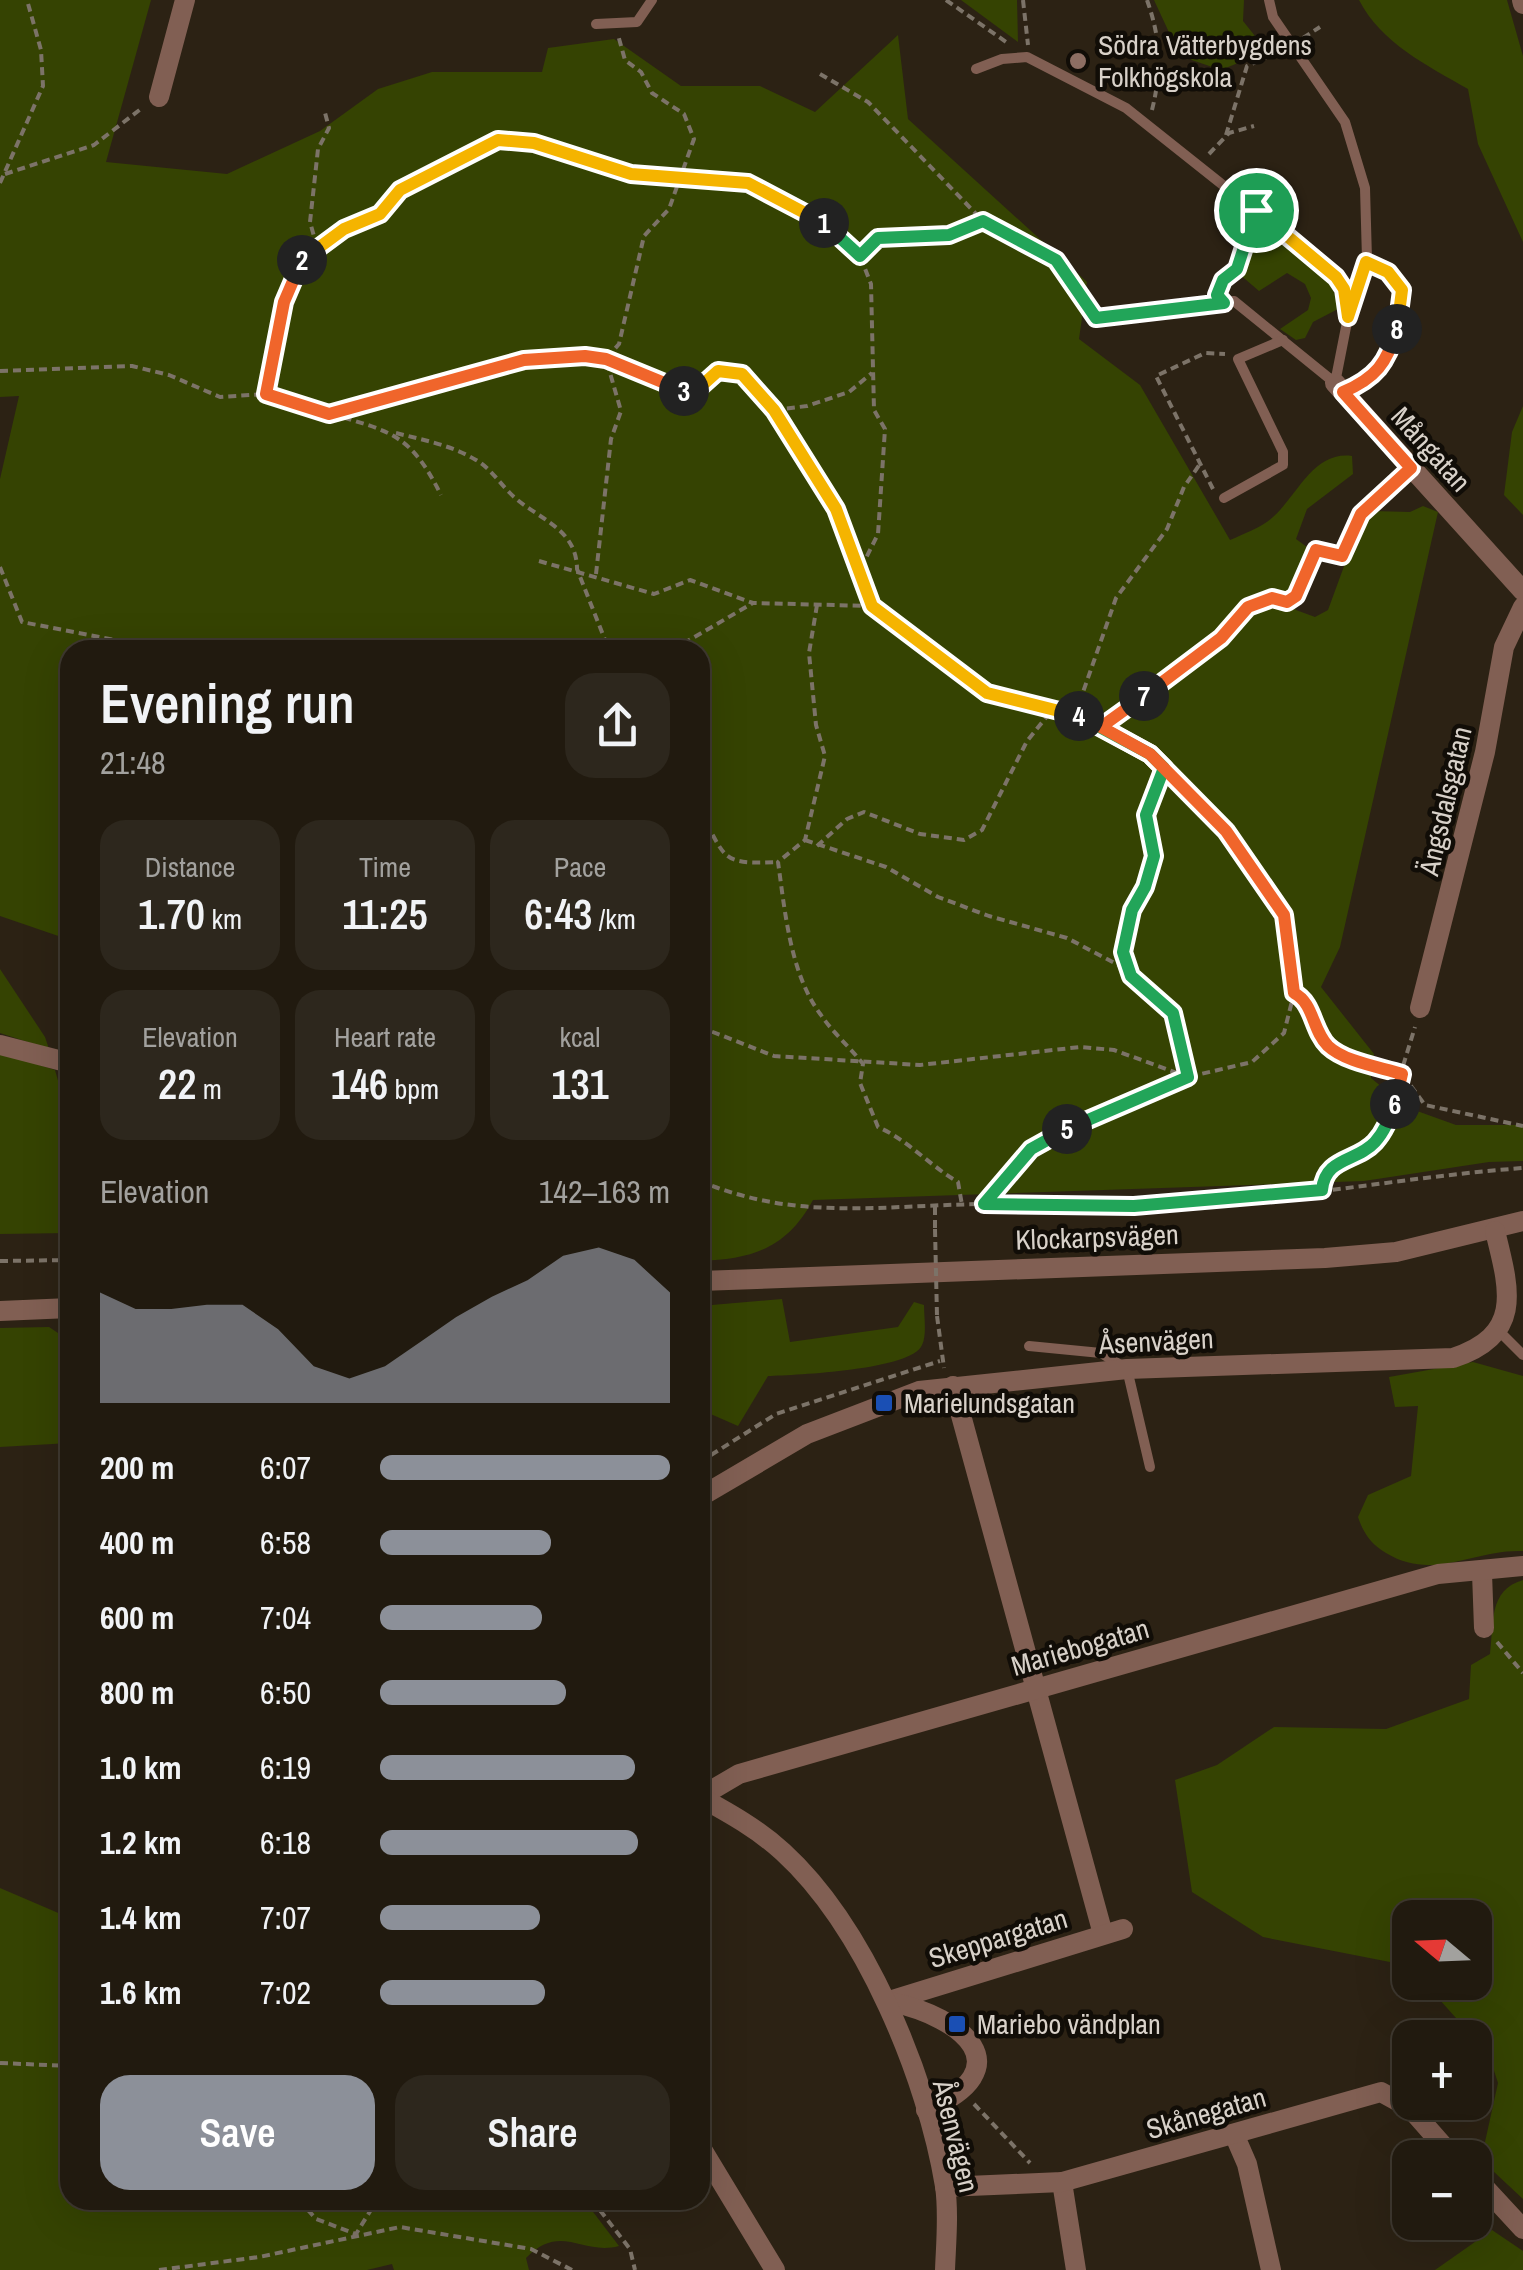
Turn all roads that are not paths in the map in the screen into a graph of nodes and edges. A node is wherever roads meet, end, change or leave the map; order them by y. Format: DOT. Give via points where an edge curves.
graph roads {
  1 [pos="185,0"];
  2 [pos="652,0"];
  3 [pos="1268,0"];
  4 [pos="596,24"];
  5 [pos="976,69"];
  6 [pos="158,96"];
  7 [pos="1366,262"];
  8 [pos="1348,317"];
  9 [pos="1096,318"];
  10 [pos="1283,340"];
  11 [pos="1339,388"];
  12 [pos="1224,498"];
  13 [pos="1519,577"];
  14 [pos="1523,607"];
  15 [pos="1420,1008"];
  16 [pos="0,1045"];
  17 [pos="60,1060"];
  18 [pos="1523,1222"];
  19 [pos="1495,1231"];
  20 [pos="710,1280"];
  21 [pos="60,1309"];
  22 [pos="0,1312"];
  23 [pos="1500,1332"];
  24 [pos="1029,1346"];
  25 [pos="1523,1355"];
  26 [pos="1127,1369"];
  27 [pos="953,1386"];
  28 [pos="1150,1467"];
  29 [pos="710,1491"];
  30 [pos="1523,1566"];
  31 [pos="1482,1573"];
  32 [pos="1484,1628"];
  33 [pos="1036,1689"];
  34 [pos="710,1791"];
  35 [pos="710,1803"];
  36 [pos="889,2001"];
  37 [pos="926,2110"];
  38 [pos="1234,2134"];
  39 [pos="1438,2140"];
  40 [pos="710,2163"];
  41 [pos="1054,2181"];
  42 [pos="945,2187"];
  43 [pos="1492,2196"];
  44 [pos="1523,2229"];
  45 [pos="775,2270"];
  46 [pos="945,2270"];
  47 [pos="1076,2270"];
  48 [pos="1270,2270"];
  1 -- 6 [label="street"];
  2 -- 4 [label="lane" via="637,22"];
  3 -- 7 [label="lane" via="1346,122 1366,188"];
  5 -- 8 [label="lane" via="1027,57 1126,108 1336,277"];
  7 -- 8 [label="lane"];
  7 -- 11 [label="lane" via="1398,281 1403,306 1381,370"];
  8 -- 11 [label="lane"];
  9 -- 10 [label="lane" via="1234,301"];
  10 -- 11 [label="lane"];
  10 -- 12 [label="lane" via="1238,359 1284,460 1278,471"];
  11 -- 13 [label="street, Mångatan"];
  14 -- 15 [label="street, Ängsdalsgatan" via="1504,648 1485,752"];
  16 -- 17 [label="street"];
  18 -- 19 [label="street"];
  19 -- 20 [label="street, Klockarpsvägen" via="1396,1252 1326,1258"];
  19 -- 23 [label="street" via="1508,1306"];
  21 -- 22 [label="street"];
  23 -- 25 [label="lane"];
  23 -- 26 [label="street, Åsenvägen" via="1478,1350 1453,1358"];
  24 -- 26 [label="lane" via="1101,1353"];
  26 -- 27 [label="street, Åsenvägen"];
  26 -- 28 [label="lane"];
  27 -- 29 [label="street, Åsenvägen" via="919,1391 806,1434"];
  27 -- 33 [label="street"];
  30 -- 31 [label="street, Mariebogatan"];
  31 -- 32 [label="street"];
  31 -- 33 [label="street, Mariebogatan" via="1438,1574"];
  33 -- 34 [label="street, Mariebogatan" via="739,1774"];
  33 -- 36 [label="street, Skeppargatan" via="1113,1932"];
  35 -- 36 [label="street, Åsenvägen" via="784,1853 825,1902"];
  36 -- 37 [label="street, Åsenvägen"];
  36 -- 37 [label="street" via="943,2018 967,2035 976,2057 963,2092"];
  37 -- 42 [label="street, Åsenvägen"];
  38 -- 39 [label="street, Skånegatan" via="1381,2092 1410,2108"];
  38 -- 41 [label="street, Skånegatan"];
  38 -- 48 [label="street"];
  40 -- 45 [label="street"];
  41 -- 42 [label="street, Skånegatan"];
  41 -- 47 [label="street"];
  42 -- 46 [label="street, Åsenvägen"];
  43 -- 44 [label="street"];
}
